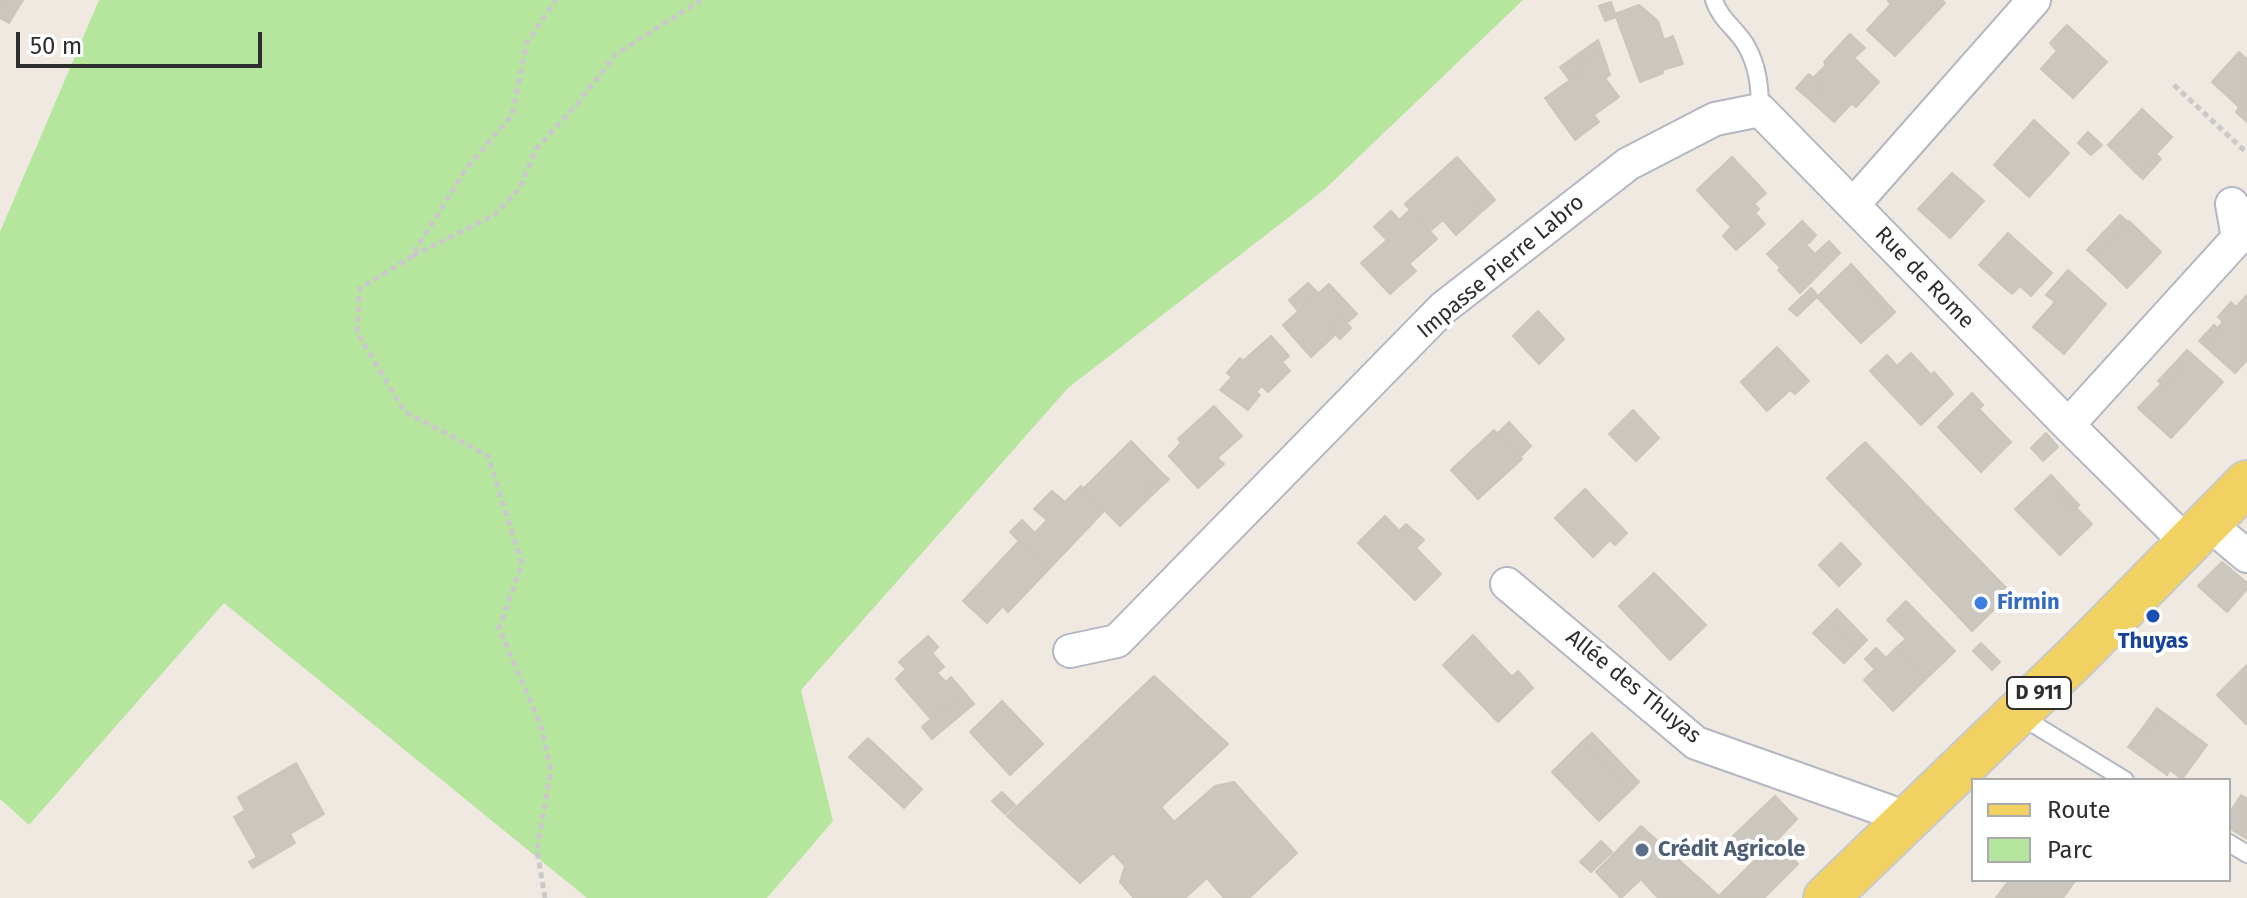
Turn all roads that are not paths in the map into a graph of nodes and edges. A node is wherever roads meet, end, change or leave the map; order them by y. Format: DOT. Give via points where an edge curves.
graph roads {
  1 [pos="1714,0"];
  2 [pos="2034,0"];
  3 [pos="1760,110"];
  4 [pos="2232,204"];
  5 [pos="1853,205"];
  6 [pos="2068,425"];
  7 [pos="2247,483"];
  8 [pos="2198,534"];
  9 [pos="2247,556"];
  10 [pos="1507,584"];
  11 [pos="1070,651"];
  12 [pos="2017,714"];
  13 [pos="2122,778"];
  14 [pos="1902,824"];
  15 [pos="1826,898"];
  1 -- 3 [label="lane" via="1747,47 1760,84"];
  2 -- 5 [label="street"];
  3 -- 5 [label="street"];
  3 -- 11 [label="street, Impasse Pierre Labro" via="1715,119 1615,173 1443,308 1117,641"];
  4 -- 6 [label="street" via="2238,238"];
  5 -- 6 [label="street, Rue de Rome"];
  6 -- 8 [label="street, Rue de Rome"];
  7 -- 8 [label="main road, D 911"];
  8 -- 9 [label="street, Rue de Rome"];
  8 -- 12 [label="main road, D 911"];
  10 -- 14 [label="street, Allée des Thuyas" via="1696,743 1888,811"];
  12 -- 13 [label="lane"];
  12 -- 14 [label="main road, D 911"];
  14 -- 15 [label="main road, D 911"];
}
